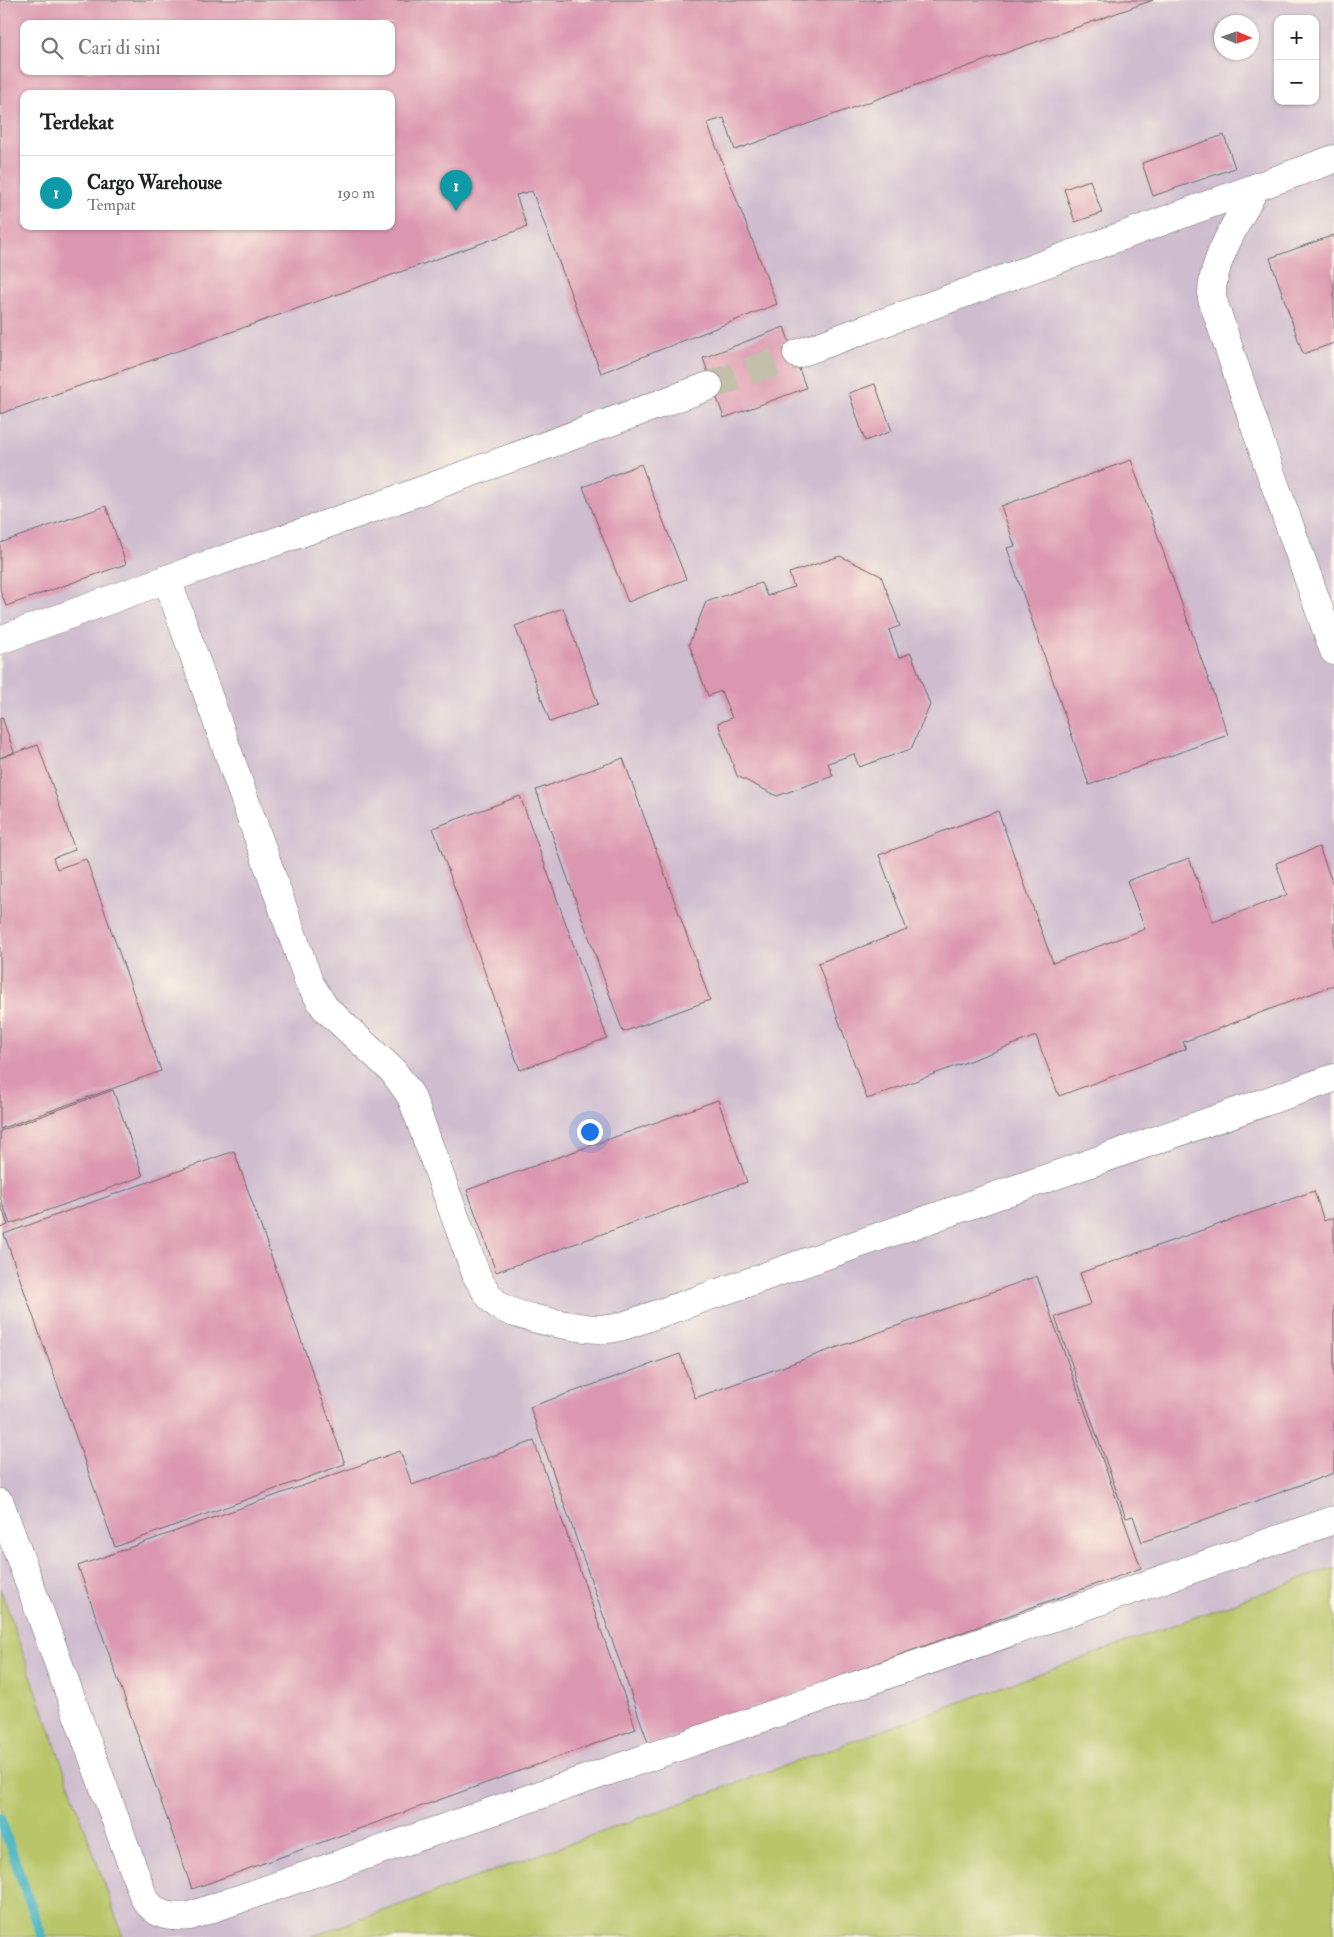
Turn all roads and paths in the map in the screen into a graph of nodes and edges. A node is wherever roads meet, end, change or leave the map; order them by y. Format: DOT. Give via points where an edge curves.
graph roads {
  1 [pos="1334,159"];
  2 [pos="1255,188"];
  3 [pos="797,354"];
  4 [pos="709,386"];
  5 [pos="167,579"];
  6 [pos="0,640"];
  7 [pos="1334,650"];
  8 [pos="1334,1078"];
  9 [pos="0,1503"];
  10 [pos="1334,1520"];
  1 -- 2 [label="lane"];
  2 -- 3 [label="lane"];
  2 -- 7 [label="lane" via="1220,258 1211,287 1212,298"];
  4 -- 5 [label="lane"];
  5 -- 6 [label="lane"];
  5 -- 8 [label="lane" via="309,982 325,1008 393,1071 411,1096 476,1274 487,1294 501,1307 520,1316 607,1329 629,1324"];
  9 -- 10 [label="lane" via="144,1898 150,1908 176,1918 190,1916"];
}
